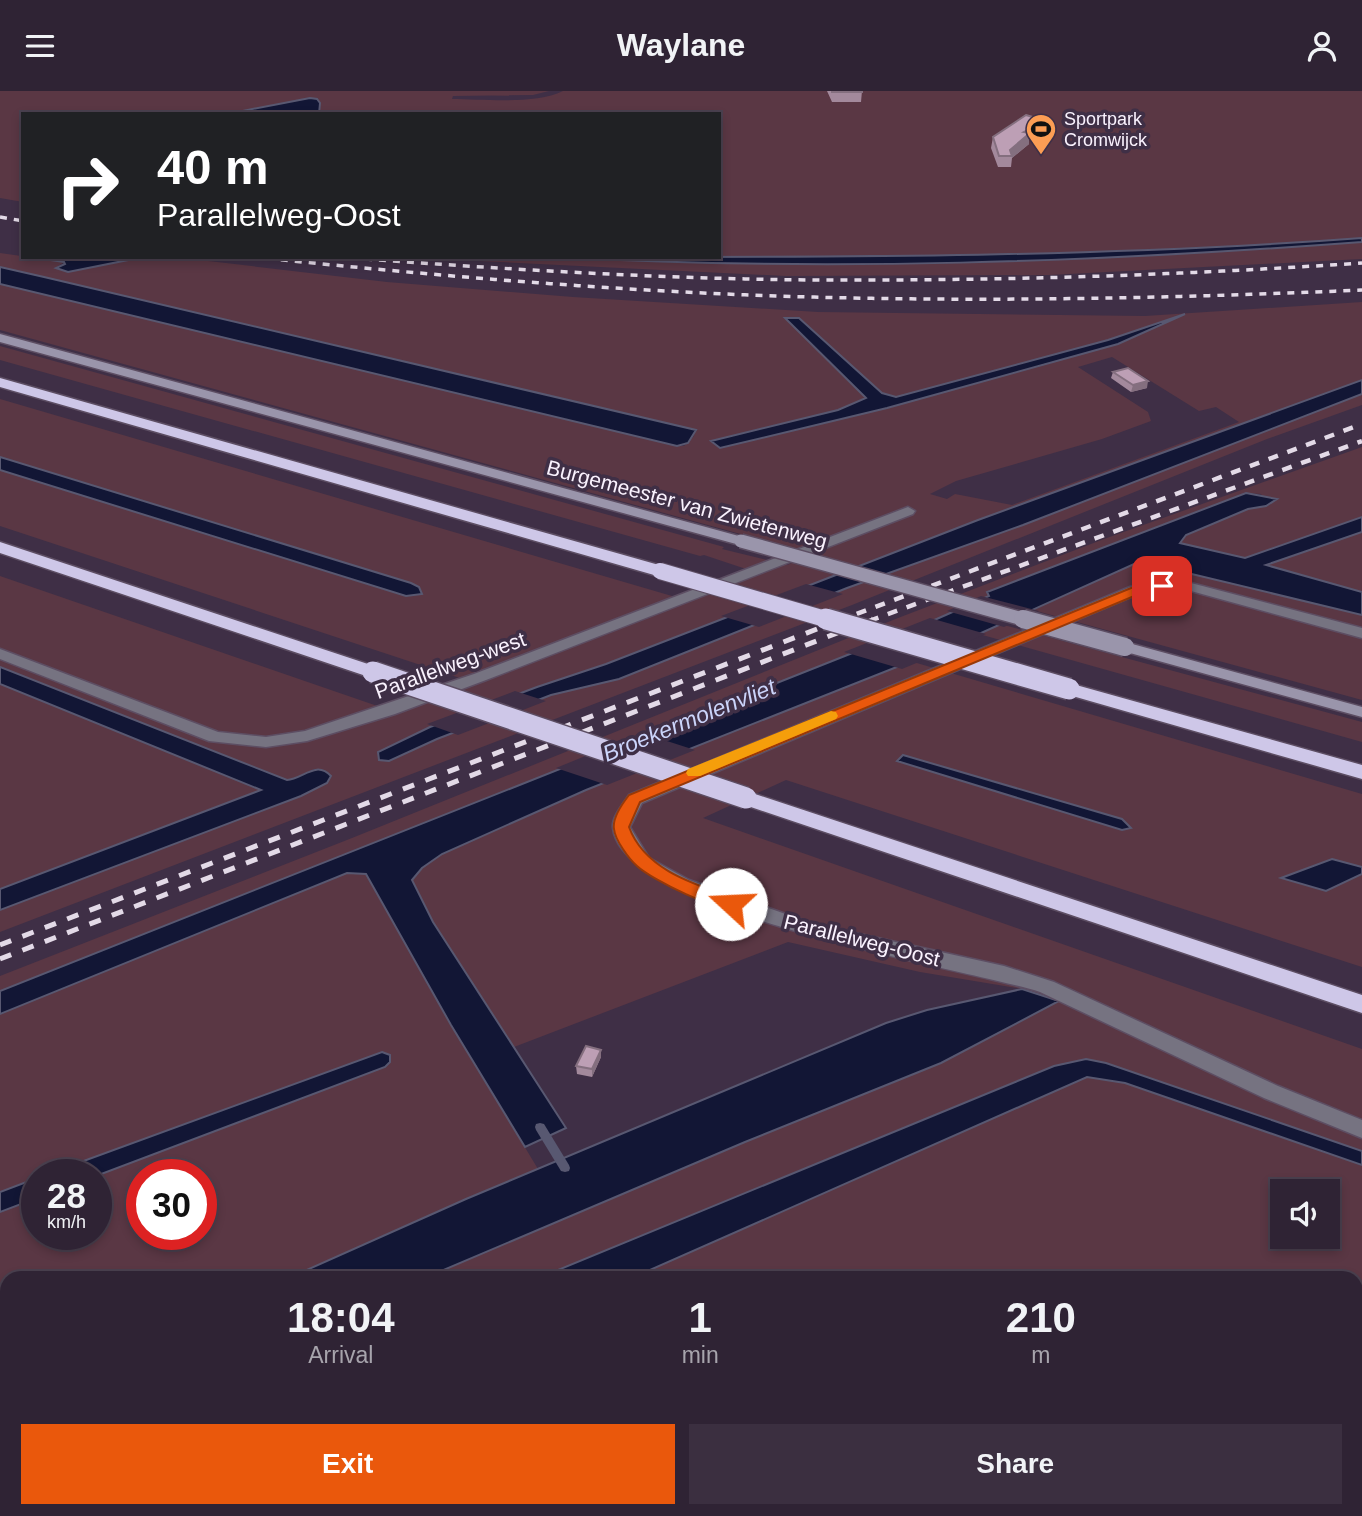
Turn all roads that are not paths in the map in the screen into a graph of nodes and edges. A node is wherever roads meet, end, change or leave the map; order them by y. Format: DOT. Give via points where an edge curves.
graph roads {
  1 [pos="0,338"];
  2 [pos="0,382"];
  3 [pos="908,511"];
  4 [pos="0,547"];
  5 [pos="1362,633"];
  6 [pos="0,654"];
  7 [pos="1362,712"];
  8 [pos="1362,772"];
  9 [pos="1362,1004"];
  10 [pos="1362,1129"];
  1 -- 7 [label="main road, Burgemeester van Zwietenweg, bridge"];
  2 -- 8 [label="highway, bridge"];
  3 -- 6 [label="street, Parallelweg-west" via="493,672 307,736 266,742 215,737"];
  4 -- 9 [label="highway, bridge"];
  5 -- 10 [label="street, Parallelweg-Oost" via="1191,587 1135,590 635,799 621,827 643,862 682,885 811,930 1004,973 1047,987 1271,1092"];
}
